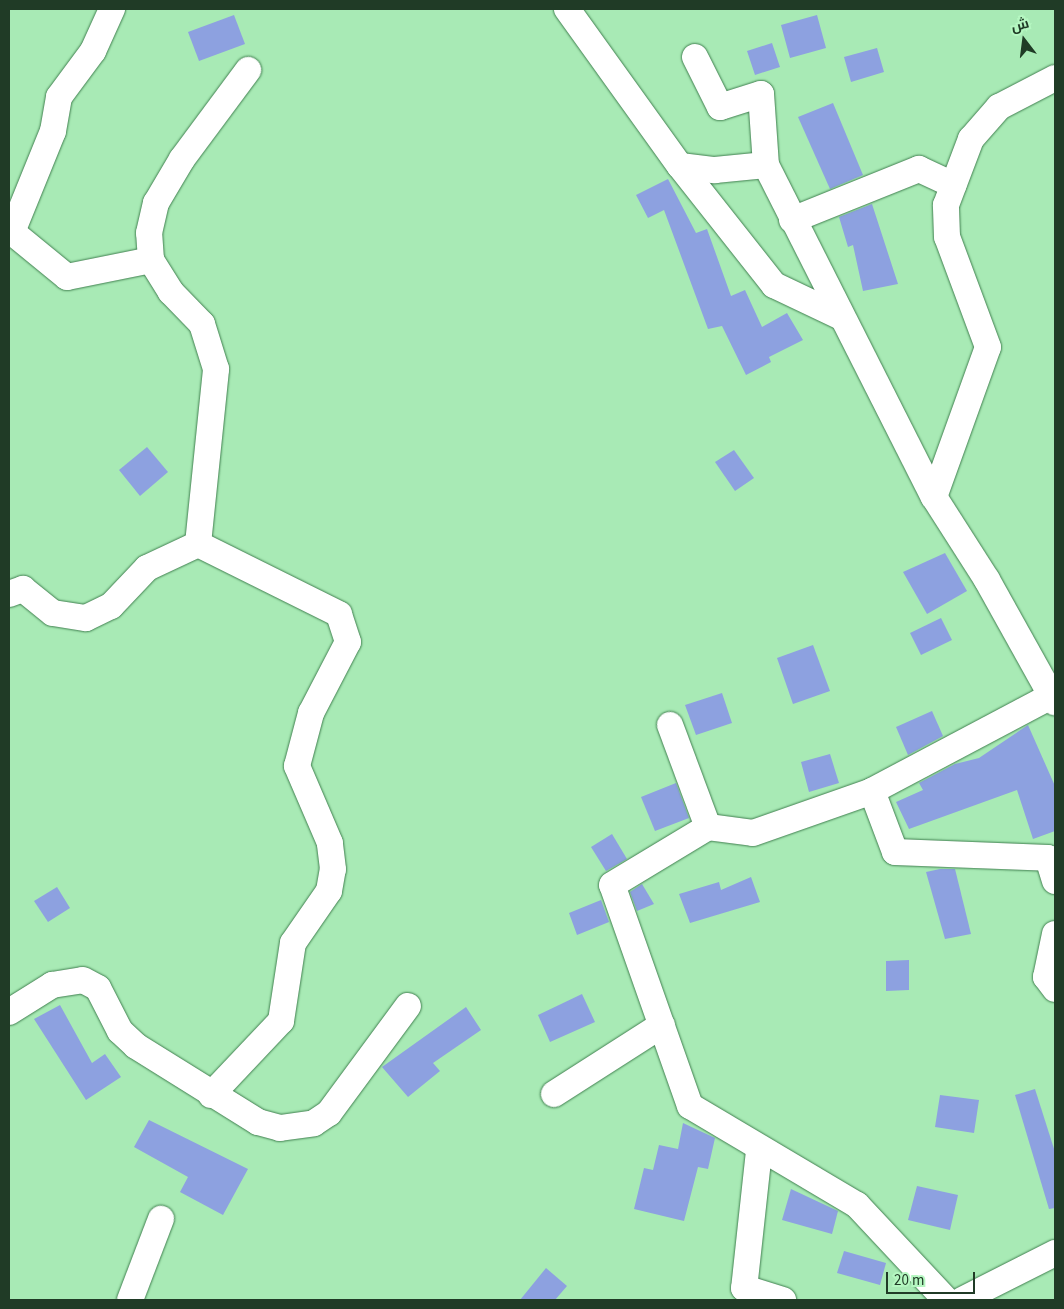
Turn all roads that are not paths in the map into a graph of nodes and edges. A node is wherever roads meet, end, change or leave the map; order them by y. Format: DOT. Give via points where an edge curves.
graph roads {
  1 [pos="112,9"];
  2 [pos="567,9"];
  3 [pos="696,57"];
  4 [pos="248,70"];
  5 [pos="1055,78"];
  6 [pos="680,166"];
  7 [pos="766,166"];
  8 [pos="954,185"];
  9 [pos="792,220"];
  10 [pos="10,232"];
  11 [pos="151,260"];
  12 [pos="842,317"];
  13 [pos="934,497"];
  14 [pos="198,544"];
  15 [pos="9,594"];
  16 [pos="1053,697"];
  17 [pos="670,725"];
  18 [pos="872,791"];
  19 [pos="708,826"];
  20 [pos="1055,881"];
  21 [pos="1055,934"];
  22 [pos="1055,989"];
  23 [pos="408,1006"];
  24 [pos="9,1012"];
  25 [pos="662,1025"];
  26 [pos="554,1094"];
  27 [pos="211,1095"];
  28 [pos="759,1151"];
  29 [pos="161,1219"];
  30 [pos="1055,1253"];
  31 [pos="130,1300"];
  32 [pos="784,1300"];
  33 [pos="946,1300"];
  34 [pos="962,1300"];
  1 -- 10 [label="street" via="93,51 59,97 53,132"];
  2 -- 6 [label="street"];
  3 -- 7 [label="street" via="720,106 761,94"];
  4 -- 11 [label="street" via="182,159 156,203 149,232"];
  5 -- 8 [label="street" via="999,107 971,139"];
  6 -- 7 [label="street" via="715,170"];
  6 -- 12 [label="street" via="774,285"];
  7 -- 9 [label="street"];
  8 -- 9 [label="street" via="918,169"];
  8 -- 13 [label="street" via="946,206 948,237 988,347"];
  9 -- 12 [label="street"];
  10 -- 11 [label="street" via="67,278"];
  11 -- 14 [label="street" via="171,292 202,324 216,369"];
  12 -- 13 [label="street"];
  13 -- 16 [label="street" via="987,580"];
  14 -- 15 [label="street" via="147,568 111,606 86,618 53,613 23,590"];
  14 -- 27 [label="street" via="339,614 348,642 311,712 297,766 330,843 333,869 329,891 293,943 281,1021"];
  16 -- 18 [label="street"];
  17 -- 19 [label="street"];
  18 -- 19 [label="street" via="753,833"];
  18 -- 20 [label="street" via="895,852 1048,858"];
  19 -- 25 [label="street" via="612,885"];
  21 -- 22 [label="street" via="1046,977"];
  23 -- 27 [label="street" via="329,1113 314,1122 280,1128 258,1122"];
  24 -- 27 [label="street" via="52,985 84,980 98,988 120,1031 136,1046"];
  25 -- 26 [label="street"];
  25 -- 28 [label="street" via="690,1106 734,1130"];
  28 -- 32 [label="street" via="744,1288"];
  28 -- 33 [label="street" via="857,1205"];
  29 -- 31 [label="street"];
  30 -- 34 [label="street"];
}
